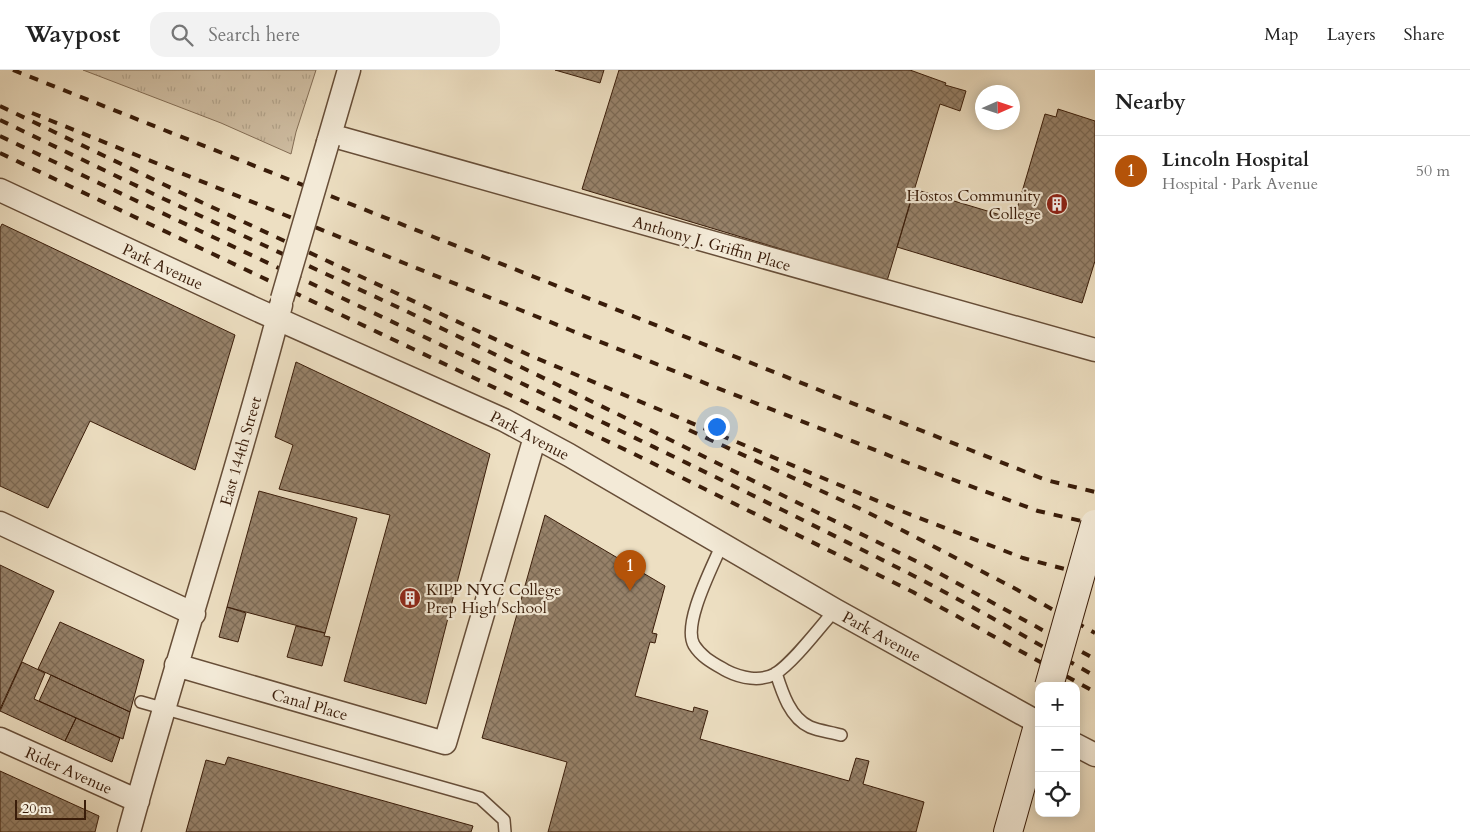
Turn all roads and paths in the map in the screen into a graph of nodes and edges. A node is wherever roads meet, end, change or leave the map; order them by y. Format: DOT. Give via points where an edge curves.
graph roads {
  1 [pos="349,70"];
  2 [pos="329,138"];
  3 [pos="0,190"];
  4 [pos="280,309"];
  5 [pos="1095,350"];
  6 [pos="535,437"];
  7 [pos="0,523"];
  8 [pos="1095,524"];
  9 [pos="722,544"];
  10 [pos="835,610"];
  11 [pos="194,614"];
  12 [pos="176,665"];
  13 [pos="776,673"];
  14 [pos="1050,682"];
  15 [pos="141,702"];
  16 [pos="164,708"];
  17 [pos="1035,721"];
  18 [pos="1038,727"];
  19 [pos="841,735"];
  20 [pos="0,739"];
  21 [pos="1080,746"];
  22 [pos="1095,755"];
  23 [pos="138,801"];
  24 [pos="129,832"];
  25 [pos="505,832"];
  26 [pos="1008,832"];
  1 -- 2 [label="street, East 144th Street"];
  2 -- 4 [label="street, East 144th Street, bridge"];
  2 -- 5 [label="street, Anthony J. Griffin Place"];
  3 -- 4 [label="street, Park Avenue"];
  4 -- 6 [label="street, Park Avenue"];
  4 -- 11 [label="street, East 144th Street"];
  6 -- 9 [label="street, Park Avenue"];
  6 -- 12 [label="street, Canal Place" via="445,743"];
  7 -- 11 [label="street"];
  8 -- 14 [label="main road, bridge"];
  9 -- 10 [label="street, Park Avenue"];
  9 -- 13 [label="lane" via="696,606 693,644 703,657 732,674 754,679"];
  10 -- 13 [label="lane"];
  10 -- 17 [label="street, Park Avenue"];
  11 -- 12 [label="street, East 144th Street"];
  12 -- 16 [label="street, East 144th Street"];
  13 -- 19 [label="lane" via="782,692 797,718 809,726"];
  15 -- 16 [label="lane"];
  16 -- 23 [label="street, East 144th Street"];
  16 -- 25 [label="lane" via="480,798 504,820"];
  18 -- 26 [label="main road"];
  20 -- 23 [label="street, Rider Avenue"];
  21 -- 22 [label="street"];
  23 -- 24 [label="street, East 144th Street"];
}
